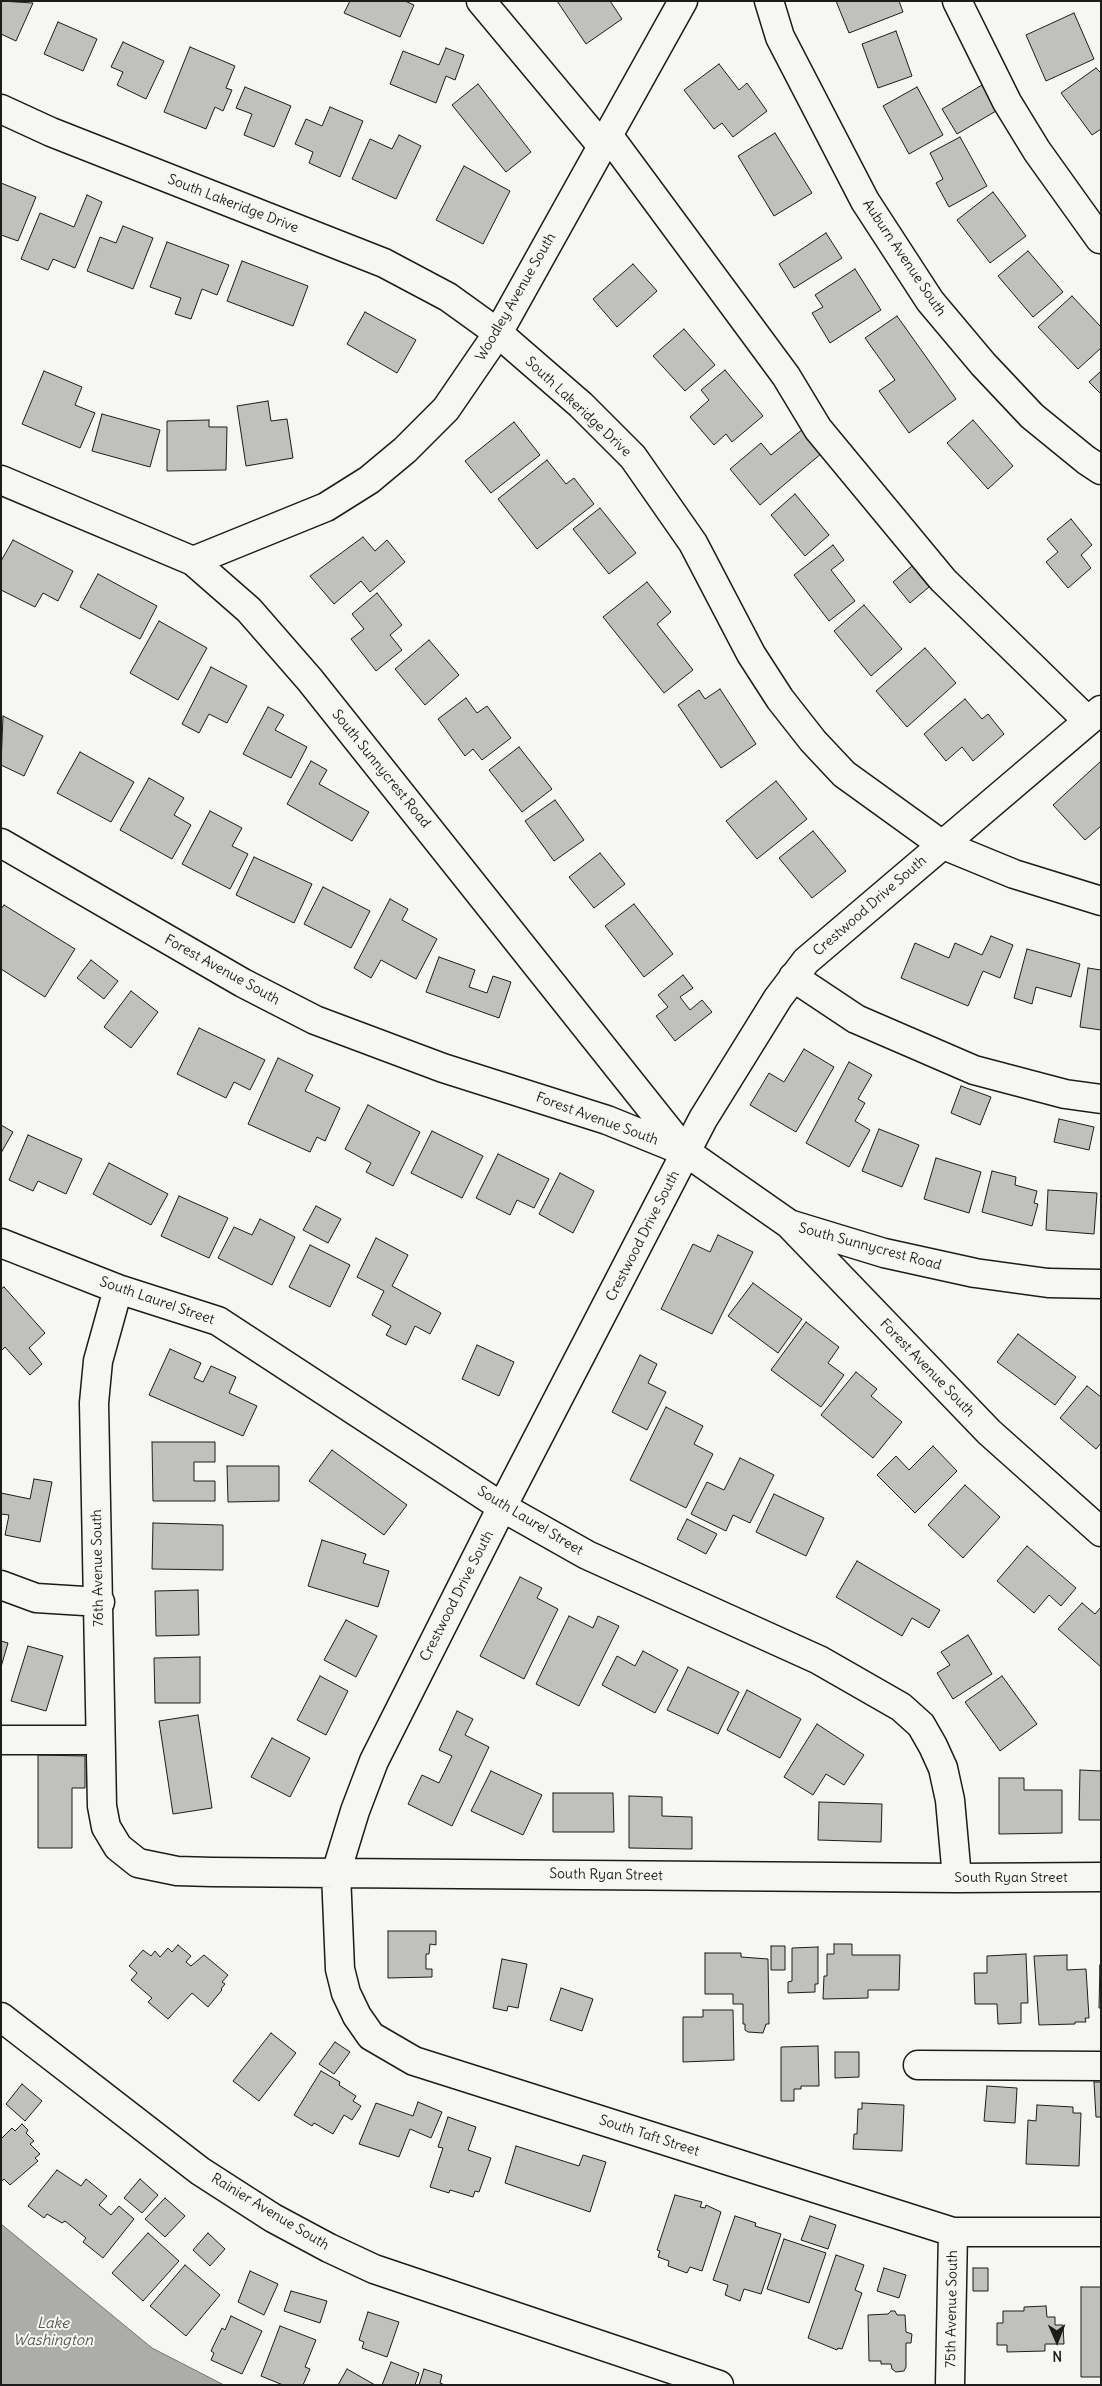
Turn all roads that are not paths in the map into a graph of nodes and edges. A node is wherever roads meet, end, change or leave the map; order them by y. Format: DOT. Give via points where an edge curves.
graph roads {
  1 [pos="481,1"];
  2 [pos="683,1"];
  3 [pos="769,1"];
  4 [pos="957,1"];
  5 [pos="1,109"];
  6 [pos="605,140"];
  7 [pos="1100,239"];
  8 [pos="498,333"];
  9 [pos="1101,470"];
  10 [pos="1,480"];
  11 [pos="193,561"];
  12 [pos="1094,716"];
  13 [pos="1,843"];
  14 [pos="941,844"];
  15 [pos="1101,901"];
  16 [pos="794,977"];
  17 [pos="1101,1099"];
  18 [pos="686,1152"];
  19 [pos="789,1224"];
  20 [pos="1,1243"];
  21 [pos="1101,1284"];
  22 [pos="118,1290"];
  23 [pos="502,1507"];
  24 [pos="1101,1532"];
  25 [pos="1,1585"];
  26 [pos="100,1602"];
  27 [pos="1,1740"];
  28 [pos="100,1740"];
  29 [pos="118,1847"];
  30 [pos="336,1873"];
  31 [pos="1101,1877"];
  32 [pos="957,1878"];
  33 [pos="1,2017"];
  34 [pos="918,2066"];
  35 [pos="1101,2066"];
  36 [pos="954,2232"];
  37 [pos="1101,2232"];
  38 [pos="719,2385"];
  39 [pos="950,2385"];
  1 -- 6 [label="street"];
  2 -- 6 [label="street, Woodley Avenue South"];
  3 -- 9 [label="street, Auburn Avenue South" via="780,37 865,202 930,301 1032,416"];
  4 -- 7 [label="street" via="1007,102 1037,151"];
  5 -- 8 [label="street, South Lakeridge Drive" via="384,263 448,297"];
  6 -- 8 [label="street, Woodley Avenue South"];
  6 -- 12 [label="street" via="786,376 818,429 943,580"];
  8 -- 11 [label="street, Woodley Avenue South" via="446,409 369,480 326,507"];
  8 -- 14 [label="street, South Lakeridge Drive" via="581,405 633,457 693,543 751,654 813,741 844,774"];
  10 -- 11 [label="street, South Sunnycrest Road"];
  11 -- 18 [label="street, South Sunnycrest Road" via="248,610 310,680"];
  12 -- 14 [label="street, Crestwood Drive South"];
  13 -- 18 [label="street, Forest Avenue South" via="243,983 315,1020 443,1068 607,1120"];
  14 -- 15 [label="street, South Lakeridge Drive" via="1014,874"];
  14 -- 16 [label="street, Crestwood Drive South" via="806,960"];
  16 -- 17 [label="street" via="856,1019 974,1070 1065,1094"];
  16 -- 18 [label="street, Crestwood Drive South" via="708,1111"];
  18 -- 19 [label="street, Forest Avenue South"];
  18 -- 23 [label="street, Crestwood Drive South"];
  19 -- 21 [label="street, South Sunnycrest Road" via="884,1253 975,1273 1048,1283"];
  19 -- 24 [label="street, Forest Avenue South" via="989,1432"];
  20 -- 22 [label="street, South Laurel Street"];
  22 -- 23 [label="street, South Laurel Street" via="218,1321"];
  22 -- 26 [label="street, 76th Avenue South" via="98,1360 94,1404"];
  23 -- 30 [label="street, Crestwood Drive South" via="374,1761"];
  23 -- 32 [label="street, South Laurel Street" via="587,1555 819,1660 901,1707 920,1725 943,1768 950,1800"];
  25 -- 26 [label="street" via="36,1598"];
  26 -- 28 [label="street, 76th Avenue South"];
  27 -- 28 [label="street"];
  28 -- 29 [label="street, 76th Avenue South" via="102,1806 106,1827"];
  29 -- 30 [label="street, South Ryan Street" via="138,1863 177,1871"];
  30 -- 32 [label="street, South Ryan Street"];
  30 -- 36 [label="street, South Taft Street" via="340,1969 346,1993 370,2036 393,2050 414,2061"];
  31 -- 32 [label="street, South Ryan Street"];
  33 -- 38 [label="street, Rainier Avenue South" via="200,2171 273,2218 329,2248 374,2268"];
  34 -- 35 [label="street"];
  36 -- 37 [label="street, South Taft Street"];
  36 -- 39 [label="street, 75th Avenue South"];
}
